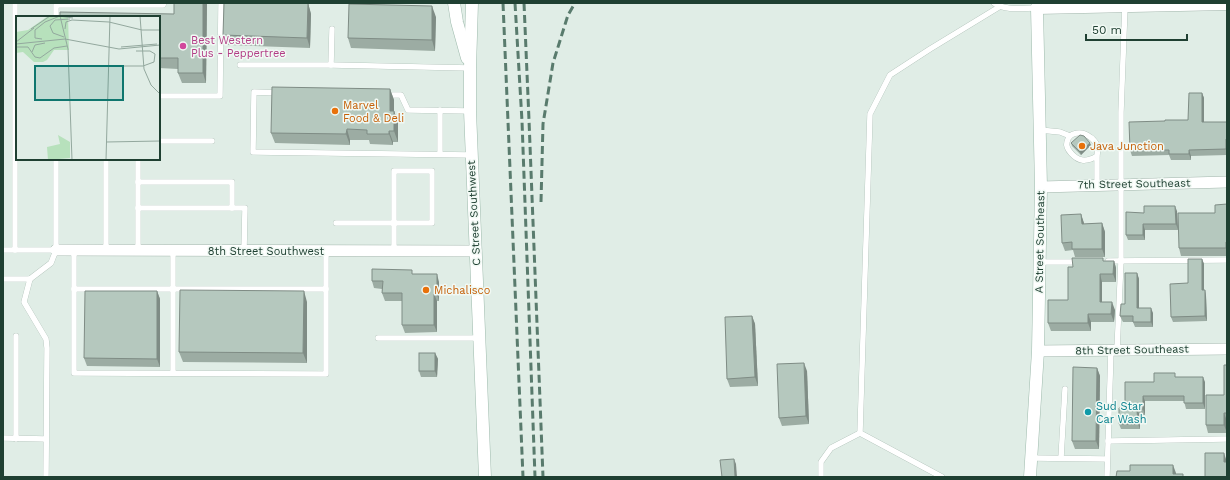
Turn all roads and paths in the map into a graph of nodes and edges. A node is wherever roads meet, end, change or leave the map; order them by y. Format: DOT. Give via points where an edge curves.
graph roads {
  1 [pos="15,3"];
  2 [pos="164,3"];
  3 [pos="221,3"];
  4 [pos="454,3"];
  5 [pos="472,3"];
  6 [pos="994,3"];
  7 [pos="1226,3"];
  8 [pos="1037,5"];
  9 [pos="1130,5"];
  10 [pos="999,7"];
  11 [pos="56,16"];
  12 [pos="332,29"];
  13 [pos="240,65"];
  14 [pos="331,65"];
  15 [pos="470,68"];
  16 [pos="285,93"];
  17 [pos="378,95"];
  18 [pos="160,96"];
  19 [pos="440,110"];
  20 [pos="470,111"];
  21 [pos="1040,130"];
  22 [pos="1070,136"];
  23 [pos="160,141"];
  24 [pos="212,141"];
  25 [pos="440,154"];
  26 [pos="472,155"];
  27 [pos="1097,156"];
  28 [pos="56,160"];
  29 [pos="106,160"];
  30 [pos="138,160"];
  31 [pos="138,182"];
  32 [pos="1227,182"];
  33 [pos="1097,185"];
  34 [pos="1122,185"];
  35 [pos="1041,187"];
  36 [pos="138,208"];
  37 [pos="232,208"];
  38 [pos="336,223"];
  39 [pos="394,223"];
  40 [pos="3,250"];
  41 [pos="15,250"];
  42 [pos="56,250"];
  43 [pos="74,250"];
  44 [pos="106,250"];
  45 [pos="138,250"];
  46 [pos="173,250"];
  47 [pos="244,250"];
  48 [pos="326,251"];
  49 [pos="394,251"];
  50 [pos="476,251"];
  51 [pos="1227,260"];
  52 [pos="1121,261"];
  53 [pos="1039,262"];
  54 [pos="1084,262"];
  55 [pos="1099,262"];
  56 [pos="3,279"];
  57 [pos="30,280"];
  58 [pos="74,289"];
  59 [pos="173,289"];
  60 [pos="326,289"];
  61 [pos="16,336"];
  62 [pos="378,338"];
  63 [pos="480,338"];
  64 [pos="1227,349"];
  65 [pos="1114,350"];
  66 [pos="1038,351"];
  67 [pos="173,374"];
  68 [pos="1065,388"];
  69 [pos="860,434"];
  70 [pos="3,438"];
  71 [pos="16,439"];
  72 [pos="46,439"];
  73 [pos="1227,439"];
  74 [pos="1108,441"];
  75 [pos="1031,458"];
  76 [pos="1061,458"];
  77 [pos="1107,459"];
  78 [pos="46,477"];
  79 [pos="485,477"];
  80 [pos="821,477"];
  81 [pos="942,477"];
  82 [pos="1030,477"];
  83 [pos="1107,477"];
  1 -- 41 [label="lane"];
  2 -- 11 [label="lane" via="56,5"];
  3 -- 18 [label="lane" via="220,96"];
  4 -- 15 [label="main road, C Street Southwest"];
  5 -- 15 [label="main road, C Street Southwest"];
  6 -- 10 [label="lane"];
  7 -- 9 [label="main road"];
  8 -- 9 [label="main road"];
  8 -- 10 [label="lane"];
  8 -- 21 [label="main road, A Street Southeast"];
  9 -- 34 [label="lane" via="1121,112"];
  10 -- 69 [label="lane" via="930,48 890,76 870,114"];
  12 -- 14 [label="lane"];
  13 -- 14 [label="lane"];
  14 -- 15 [label="lane"];
  15 -- 20 [label="main road, C Street Southwest"];
  16 -- 25 [label="lane" via="254,92 253,152"];
  17 -- 19 [label="lane" via="401,95 408,110"];
  19 -- 20 [label="lane"];
  19 -- 25 [label="lane"];
  20 -- 26 [label="main road, C Street Southwest"];
  21 -- 22 [label="lane"];
  21 -- 35 [label="main road, A Street Southeast"];
  22 -- 27 [label="lane" via="1081,133 1090,137 1098,147"];
  22 -- 27 [label="lane" via="1067,146 1073,155 1082,160 1090,160"];
  23 -- 24 [label="lane"];
  25 -- 26 [label="lane"];
  26 -- 50 [label="main road, C Street Southwest"];
  27 -- 33 [label="lane"];
  28 -- 42 [label="lane"];
  29 -- 44 [label="lane"];
  30 -- 31 [label="lane"];
  31 -- 36 [label="lane"];
  31 -- 37 [label="lane" via="232,182"];
  32 -- 34 [label="street, 7th Street Southeast"];
  33 -- 34 [label="street, 7th Street Southeast"];
  33 -- 35 [label="street, 7th Street Southeast"];
  34 -- 52 [label="lane"];
  35 -- 53 [label="main road, A Street Southeast"];
  36 -- 37 [label="lane"];
  36 -- 45 [label="lane"];
  37 -- 47 [label="lane" via="245,208"];
  38 -- 39 [label="lane"];
  39 -- 39 [label="lane" via="432,223 432,171 394,171"];
  39 -- 49 [label="lane"];
  40 -- 41 [label="lane"];
  41 -- 42 [label="lane"];
  42 -- 43 [label="street, 8th Street Southwest"];
  42 -- 57 [label="lane" via="51,263"];
  43 -- 44 [label="street, 8th Street Southwest"];
  43 -- 58 [label="lane"];
  44 -- 45 [label="street, 8th Street Southwest"];
  45 -- 46 [label="street, 8th Street Southwest"];
  46 -- 47 [label="street, 8th Street Southwest"];
  46 -- 59 [label="lane"];
  47 -- 48 [label="street, 8th Street Southwest"];
  48 -- 49 [label="street, 8th Street Southwest"];
  48 -- 60 [label="lane"];
  49 -- 50 [label="street, 8th Street Southwest"];
  50 -- 63 [label="main road, C Street Southwest"];
  51 -- 52 [label="lane"];
  52 -- 55 [label="lane"];
  52 -- 65 [label="lane"];
  53 -- 54 [label="lane"];
  53 -- 66 [label="main road, A Street Southeast"];
  56 -- 57 [label="lane"];
  57 -- 72 [label="lane" via="24,302 46,339 47,348"];
  58 -- 59 [label="lane"];
  58 -- 67 [label="lane" via="74,373"];
  59 -- 60 [label="lane"];
  59 -- 67 [label="lane"];
  60 -- 67 [label="lane" via="326,374"];
  61 -- 71 [label="lane"];
  62 -- 63 [label="lane"];
  63 -- 79 [label="main road, C Street Southwest"];
  64 -- 65 [label="street, 8th Street Southeast"];
  65 -- 66 [label="street, 8th Street Southeast"];
  65 -- 74 [label="lane"];
  66 -- 75 [label="main road, A Street Southeast"];
  68 -- 76 [label="lane"];
  69 -- 80 [label="lane" via="831,448 821,462"];
  69 -- 81 [label="lane"];
  70 -- 71 [label="lane"];
  71 -- 72 [label="lane"];
  72 -- 78 [label="lane"];
  73 -- 74 [label="lane"];
  74 -- 77 [label="lane"];
  75 -- 76 [label="lane"];
  75 -- 82 [label="main road, A Street Southeast"];
  76 -- 77 [label="lane"];
  77 -- 83 [label="lane"];
}
